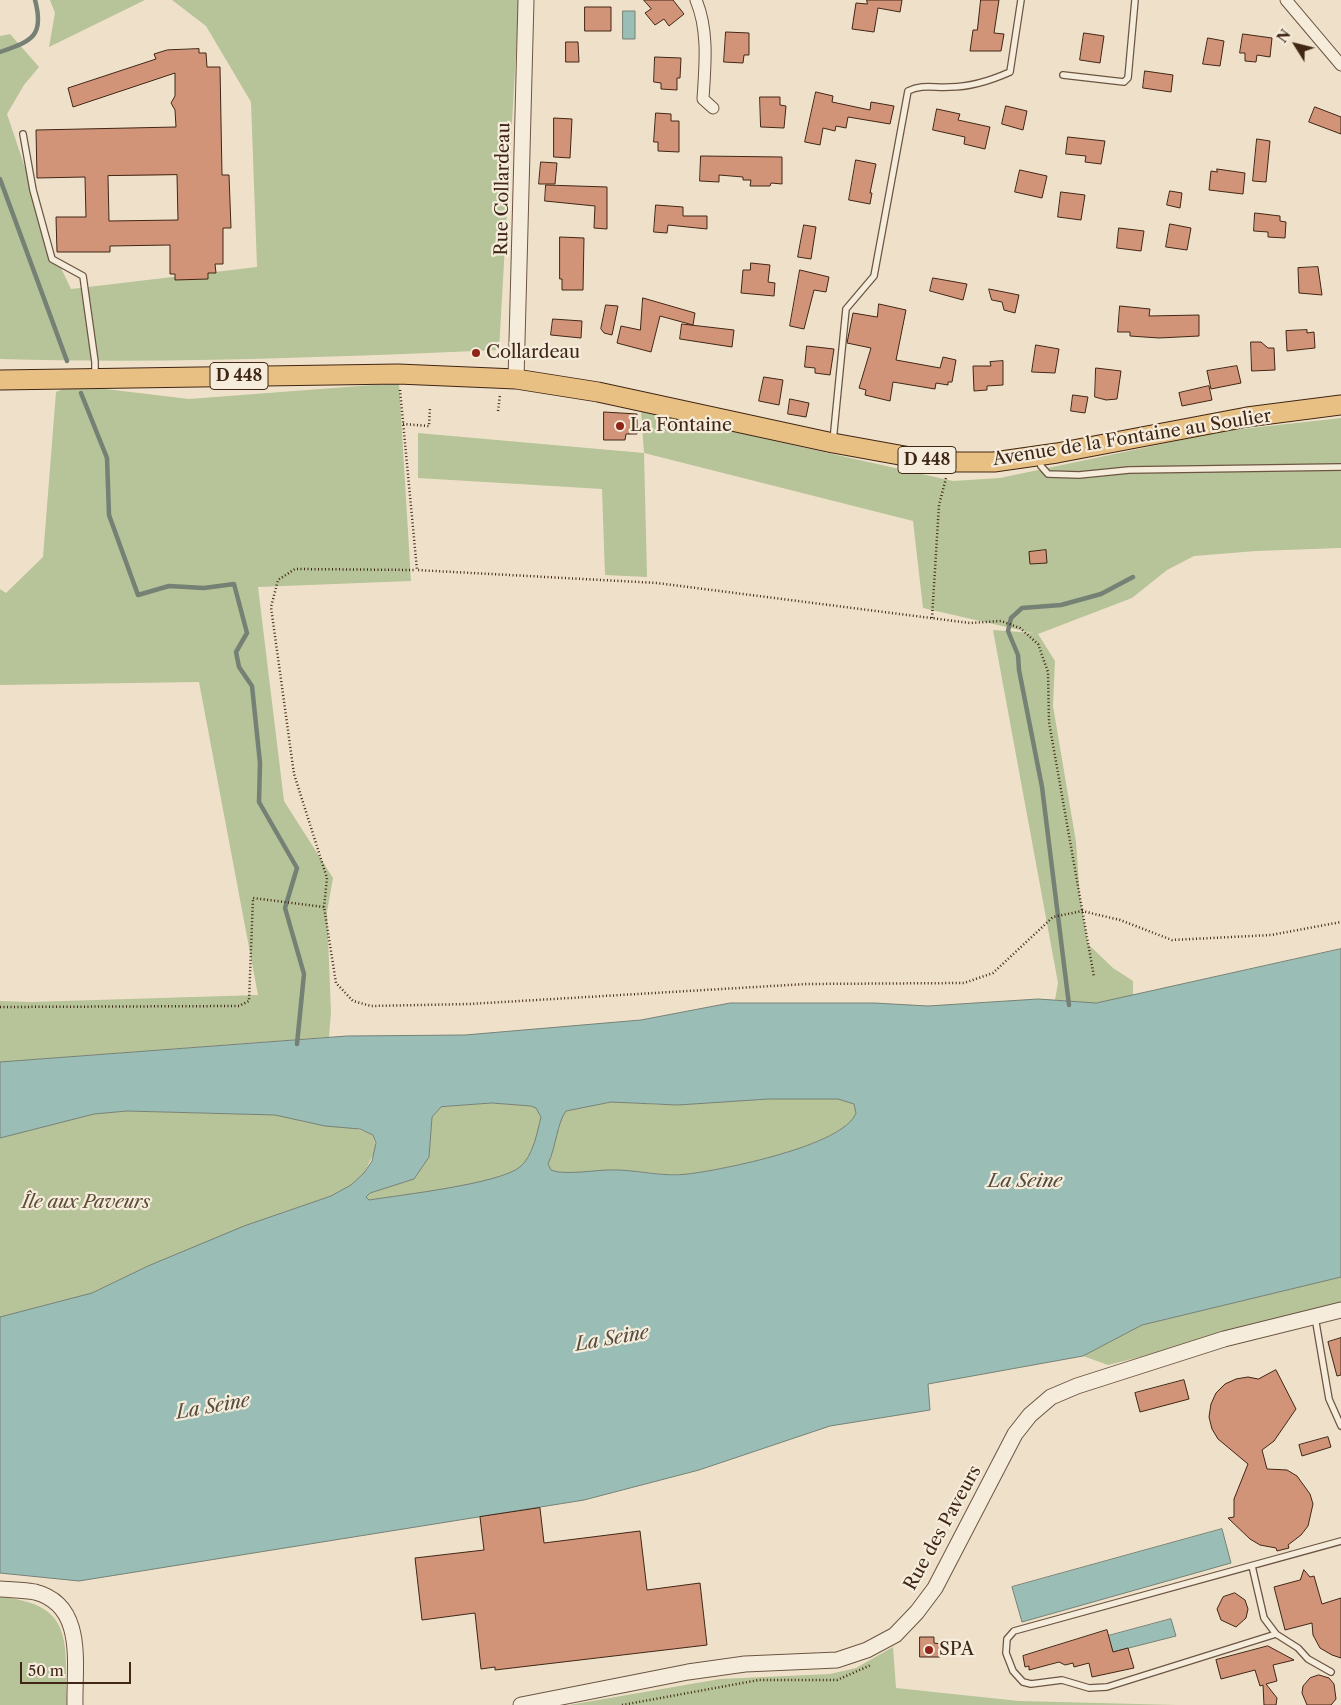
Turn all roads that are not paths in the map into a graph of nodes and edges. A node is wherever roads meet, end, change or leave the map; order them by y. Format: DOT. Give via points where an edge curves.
graph roads {
  1 [pos="526,0"];
  2 [pos="696,0"];
  3 [pos="1021,0"];
  4 [pos="1135,0"];
  5 [pos="1286,0"];
  6 [pos="1341,65"];
  7 [pos="1063,75"];
  8 [pos="713,108"];
  9 [pos="22,134"];
  10 [pos="88,379"];
  11 [pos="516,379"];
  12 [pos="0,380"];
  13 [pos="1341,405"];
  14 [pos="833,443"];
  15 [pos="1037,456"];
  16 [pos="1341,467"];
  17 [pos="1341,1310"];
  18 [pos="1315,1317"];
  19 [pos="1341,1426"];
  20 [pos="1341,1541"];
  21 [pos="1252,1566"];
  22 [pos="0,1589"];
  23 [pos="1276,1634"];
  24 [pos="1331,1672"];
  25 [pos="75,1705"];
  26 [pos="521,1705"];
  1 -- 11 [label="street, Rue Collardeau"];
  2 -- 8 [label="street" via="702,15 706,56 704,99"];
  3 -- 14 [label="lane" via="1010,72 994,79 951,88 919,86 908,91 874,276 846,309"];
  4 -- 7 [label="lane" via="1128,78 1124,82"];
  5 -- 6 [label="street"];
  9 -- 10 [label="lane" via="32,190 52,259 83,276 96,362"];
  10 -- 11 [label="main road, Avenue de la Fontaine au Soulier / D 448" via="398,374"];
  10 -- 12 [label="main road, Avenue de la Fontaine au Soulier / D 448"];
  11 -- 14 [label="main road, Avenue de la Fontaine au Soulier / D 448" via="598,392"];
  13 -- 15 [label="main road, Avenue de la Fontaine au Soulier / D 448" via="1247,417"];
  14 -- 15 [label="main road, Avenue de la Fontaine au Soulier / D 448" via="949,462 994,462"];
  15 -- 16 [label="lane" via="1048,474"];
  17 -- 18 [label="street, Rue des Paveurs"];
  18 -- 19 [label="lane" via="1329,1399"];
  18 -- 26 [label="street, Rue des Paveurs" via="1224,1339 1077,1386 1051,1398 1030,1414 1015,1434 935,1588 895,1635 868,1650 837,1660 745,1664 688,1672"];
  20 -- 21 [label="lane"];
  21 -- 23 [label="lane" via="1264,1618"];
  21 -- 23 [label="lane" via="1014,1631 1007,1639 1006,1654 1013,1672 1023,1682 1062,1680 1089,1688 1107,1687"];
  22 -- 25 [label="street" via="35,1592 60,1606 68,1615 74,1628"];
  23 -- 24 [label="lane"];
}
